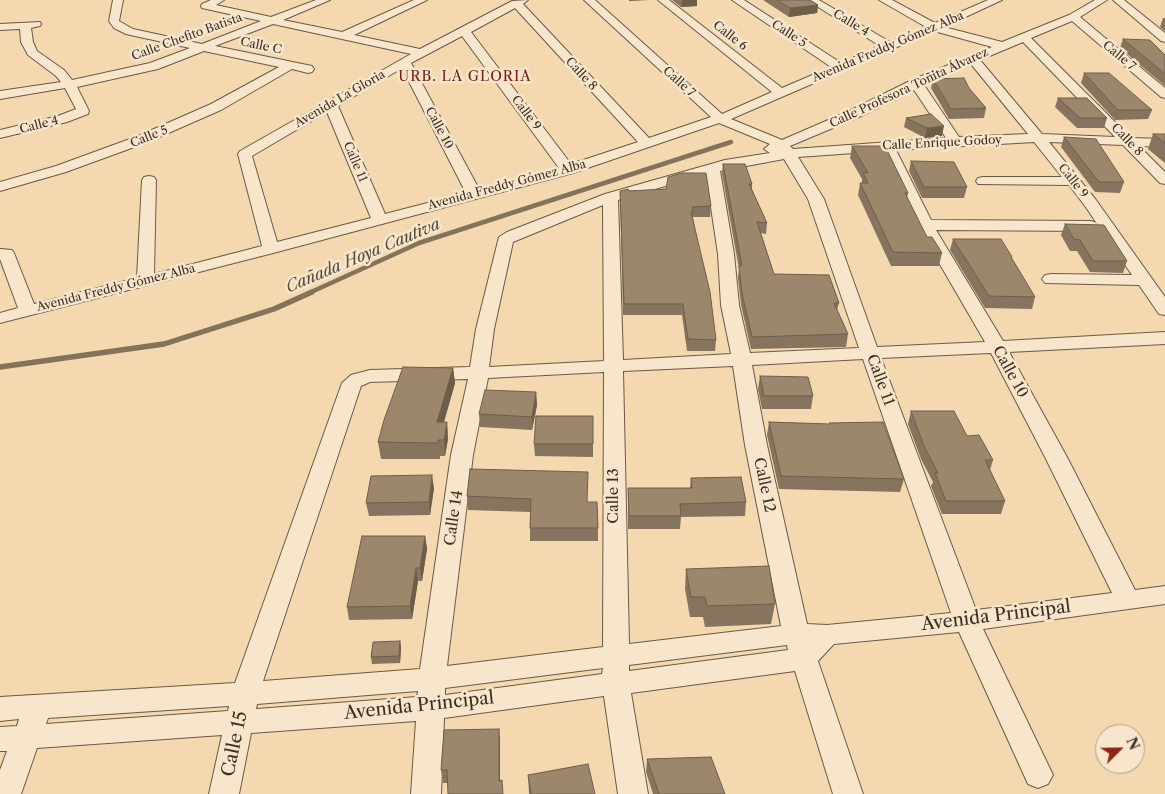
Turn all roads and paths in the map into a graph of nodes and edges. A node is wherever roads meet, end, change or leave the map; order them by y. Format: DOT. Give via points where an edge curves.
graph roads {
  1 [pos="118,0"];
  2 [pos="219,0"];
  3 [pos="325,0"];
  4 [pos="422,0"];
  5 [pos="588,0"];
  6 [pos="663,0"];
  7 [pos="737,0"];
  8 [pos="812,0"];
  9 [pos="884,0"];
  10 [pos="997,0"];
  11 [pos="1079,0"];
  12 [pos="1118,0"];
  13 [pos="520,2"];
  14 [pos="1097,2"];
  15 [pos="977,3"];
  16 [pos="1073,17"];
  17 [pos="270,21"];
  18 [pos="0,27"];
  19 [pos="936,28"];
  20 [pos="465,32"];
  21 [pos="343,36"];
  22 [pos="1024,37"];
  23 [pos="1165,39"];
  24 [pos="1002,46"];
  25 [pos="204,47"];
  26 [pos="890,47"];
  27 [pos="421,53"];
  28 [pos="973,58"];
  29 [pos="405,62"];
  30 [pos="289,66"];
  31 [pos="841,68"];
  32 [pos="308,69"];
  33 [pos="916,83"];
  34 [pos="70,85"];
  35 [pos="780,93"];
  36 [pos="1165,94"];
  37 [pos="0,96"];
  38 [pos="331,105"];
  39 [pos="720,119"];
  40 [pos="0,134"];
  41 [pos="1038,138"];
  42 [pos="955,141"];
  43 [pos="1128,142"];
  44 [pos="1165,143"];
  45 [pos="647,144"];
  46 [pos="887,146"];
  47 [pos="786,150"];
  48 [pos="712,168"];
  49 [pos="568,170"];
  50 [pos="148,180"];
  51 [pos="1165,180"];
  52 [pos="983,181"];
  53 [pos="1072,181"];
  54 [pos="0,188"];
  55 [pos="474,194"];
  56 [pos="610,198"];
  57 [pos="380,220"];
  58 [pos="925,225"];
  59 [pos="1106,226"];
  60 [pos="503,246"];
  61 [pos="271,249"];
  62 [pos="0,254"];
  63 [pos="1051,279"];
  64 [pos="1144,280"];
  65 [pos="145,281"];
  66 [pos="1165,310"];
  67 [pos="28,311"];
  68 [pos="0,318"];
  69 [pos="1165,338"];
  70 [pos="997,347"];
  71 [pos="870,354"];
  72 [pos="742,361"];
  73 [pos="613,367"];
  74 [pos="479,373"];
  75 [pos="1165,595"];
  76 [pos="1128,600"];
  77 [pos="967,621"];
  78 [pos="799,646"];
  79 [pos="616,670"];
  80 [pos="432,679"];
  81 [pos="245,694"];
  82 [pos="38,706"];
  83 [pos="430,708"];
  84 [pos="0,709"];
  85 [pos="239,722"];
  86 [pos="14,738"];
  87 [pos="1038,775"];
  88 [pos="6,794"];
  89 [pos="224,794"];
  90 [pos="426,794"];
  91 [pos="633,794"];
  92 [pos="848,794"];
  1 -- 25 [label="street, Calle C" via="114,20 118,26 130,32"];
  2 -- 17 [label="street" via="206,6"];
  3 -- 17 [label="street, Calle Chefito Batista"];
  4 -- 21 [label="street"];
  5 -- 39 [label="street, Calle 7"];
  6 -- 35 [label="street, Calle 6"];
  7 -- 31 [label="street, Calle 5"];
  8 -- 26 [label="street, Calle 4"];
  9 -- 19 [label="street"];
  10 -- 15 [label="street, Avenida Freddy Gómez Alba"];
  11 -- 14 [label="street"];
  12 -- 23 [label="street"];
  13 -- 20 [label="street, Avenida La Gloria"];
  13 -- 45 [label="street, Calle 8"];
  14 -- 16 [label="street, Calle Profesora Toñita Álvarez"];
  15 -- 19 [label="street, Avenida Freddy Gómez Alba"];
  16 -- 22 [label="street, Calle Profesora Toñita Álvarez"];
  16 -- 36 [label="street, Calle 7"];
  17 -- 21 [label="street"];
  17 -- 25 [label="street, Calle Chefito Batista"];
  18 -- 34 [label="street" via="31,24 26,36 32,54 60,73"];
  19 -- 24 [label="street"];
  19 -- 26 [label="street, Avenida Freddy Gómez Alba"];
  20 -- 27 [label="street, Avenida La Gloria"];
  20 -- 49 [label="street, Calle 9"];
  21 -- 27 [label="street"];
  22 -- 24 [label="street, Calle Profesora Toñita Álvarez"];
  22 -- 43 [label="street, Calle 8"];
  24 -- 28 [label="street, Calle Profesora Toñita Álvarez"];
  25 -- 30 [label="street, Calle C"];
  25 -- 34 [label="street, Calle Chefito Batista" via="154,66"];
  26 -- 31 [label="street, Avenida Freddy Gómez Alba"];
  27 -- 29 [label="street, Avenida La Gloria"];
  28 -- 33 [label="street, Calle Profesora Toñita Álvarez"];
  28 -- 41 [label="street, Calle 9"];
  29 -- 38 [label="street, Avenida La Gloria"];
  29 -- 55 [label="street, Calle 10"];
  30 -- 32 [label="street, Calle C"];
  30 -- 54 [label="street, Calle 5" via="216,107 143,140"];
  31 -- 35 [label="street, Avenida Freddy Gómez Alba"];
  33 -- 42 [label="street"];
  33 -- 47 [label="street, Calle Profesora Toñita Álvarez"];
  34 -- 37 [label="street, Calle Chefito Batista"];
  34 -- 40 [label="street, Calle 4" via="83,111"];
  35 -- 39 [label="street, Avenida Freddy Gómez Alba"];
  38 -- 57 [label="street, Calle 11"];
  38 -- 61 [label="street, Avenida La Gloria" via="245,154"];
  39 -- 45 [label="street, Avenida Freddy Gómez Alba"];
  39 -- 47 [label="street, Calle 7"];
  41 -- 42 [label="street, Calle Enrique Godoy"];
  41 -- 43 [label="street, Calle Enrique Godoy"];
  41 -- 53 [label="street, Calle 9"];
  42 -- 46 [label="street, Calle Enrique Godoy"];
  43 -- 44 [label="street, Calle Enrique Godoy"];
  43 -- 51 [label="street, Calle 8"];
  45 -- 49 [label="street, Avenida Freddy Gómez Alba"];
  46 -- 47 [label="street, Calle Enrique Godoy"];
  46 -- 58 [label="street, Calle 10"];
  47 -- 48 [label="street, Calle Enrique Godoy"];
  47 -- 71 [label="street, Calle 11" via="816,200"];
  48 -- 56 [label="street, Calle Enrique Godoy"];
  48 -- 72 [label="street, Calle 12" via="726,254 730,305"];
  49 -- 55 [label="street, Avenida Freddy Gómez Alba"];
  50 -- 65 [label="street"];
  52 -- 53 [label="street"];
  53 -- 59 [label="street, Calle 9"];
  55 -- 57 [label="street, Avenida Freddy Gómez Alba"];
  56 -- 60 [label="street, Calle Enrique Godoy" via="513,236 505,240"];
  56 -- 73 [label="street, Calle 13"];
  57 -- 61 [label="street, Avenida Freddy Gómez Alba"];
  58 -- 59 [label="street"];
  58 -- 70 [label="street, Calle 10"];
  59 -- 64 [label="street, Calle 9"];
  60 -- 74 [label="street, Calle 14"];
  61 -- 65 [label="street, Avenida Freddy Gómez Alba"];
  62 -- 67 [label="street" via="6,253"];
  63 -- 64 [label="street"];
  64 -- 66 [label="street, Calle 9"];
  65 -- 67 [label="street, Avenida Freddy Gómez Alba"];
  67 -- 68 [label="street, Avenida Freddy Gómez Alba"];
  69 -- 70 [label="street, Calle 15"];
  70 -- 71 [label="street, Calle 15"];
  70 -- 76 [label="street, Calle 10"];
  71 -- 72 [label="street, Calle 15"];
  71 -- 77 [label="street, Calle 11"];
  72 -- 73 [label="street, Calle 15"];
  72 -- 78 [label="street, Calle 12" via="756,445"];
  73 -- 74 [label="street, Calle 15"];
  73 -- 79 [label="street, Calle 13"];
  74 -- 80 [label="street, Calle 14" via="462,455"];
  74 -- 81 [label="street, Calle 15" via="370,376 352,383"];
  75 -- 76 [label="street, Avenida Principal"];
  76 -- 77 [label="street, Avenida Principal"];
  77 -- 78 [label="street, Avenida Principal" via="827,635"];
  77 -- 87 [label="street, Calle 11"];
  78 -- 79 [label="street, Avenida Principal"];
  78 -- 92 [label="street, Calle 12"];
  79 -- 80 [label="street, Avenida Principal"];
  79 -- 83 [label="street, Avenida Principal"];
  79 -- 91 [label="street, Calle 13"];
  80 -- 81 [label="street, Avenida Principal"];
  80 -- 83 [label="street, Calle 14"];
  81 -- 82 [label="street, Avenida Principal"];
  81 -- 85 [label="street, Calle 15"];
  82 -- 84 [label="street, Avenida Principal"];
  82 -- 86 [label="street"];
  83 -- 85 [label="street, Avenida Principal"];
  83 -- 90 [label="street, Calle 14"];
  85 -- 86 [label="street, Avenida Principal"];
  85 -- 89 [label="street, Calle 15"];
  86 -- 88 [label="street"];
}
